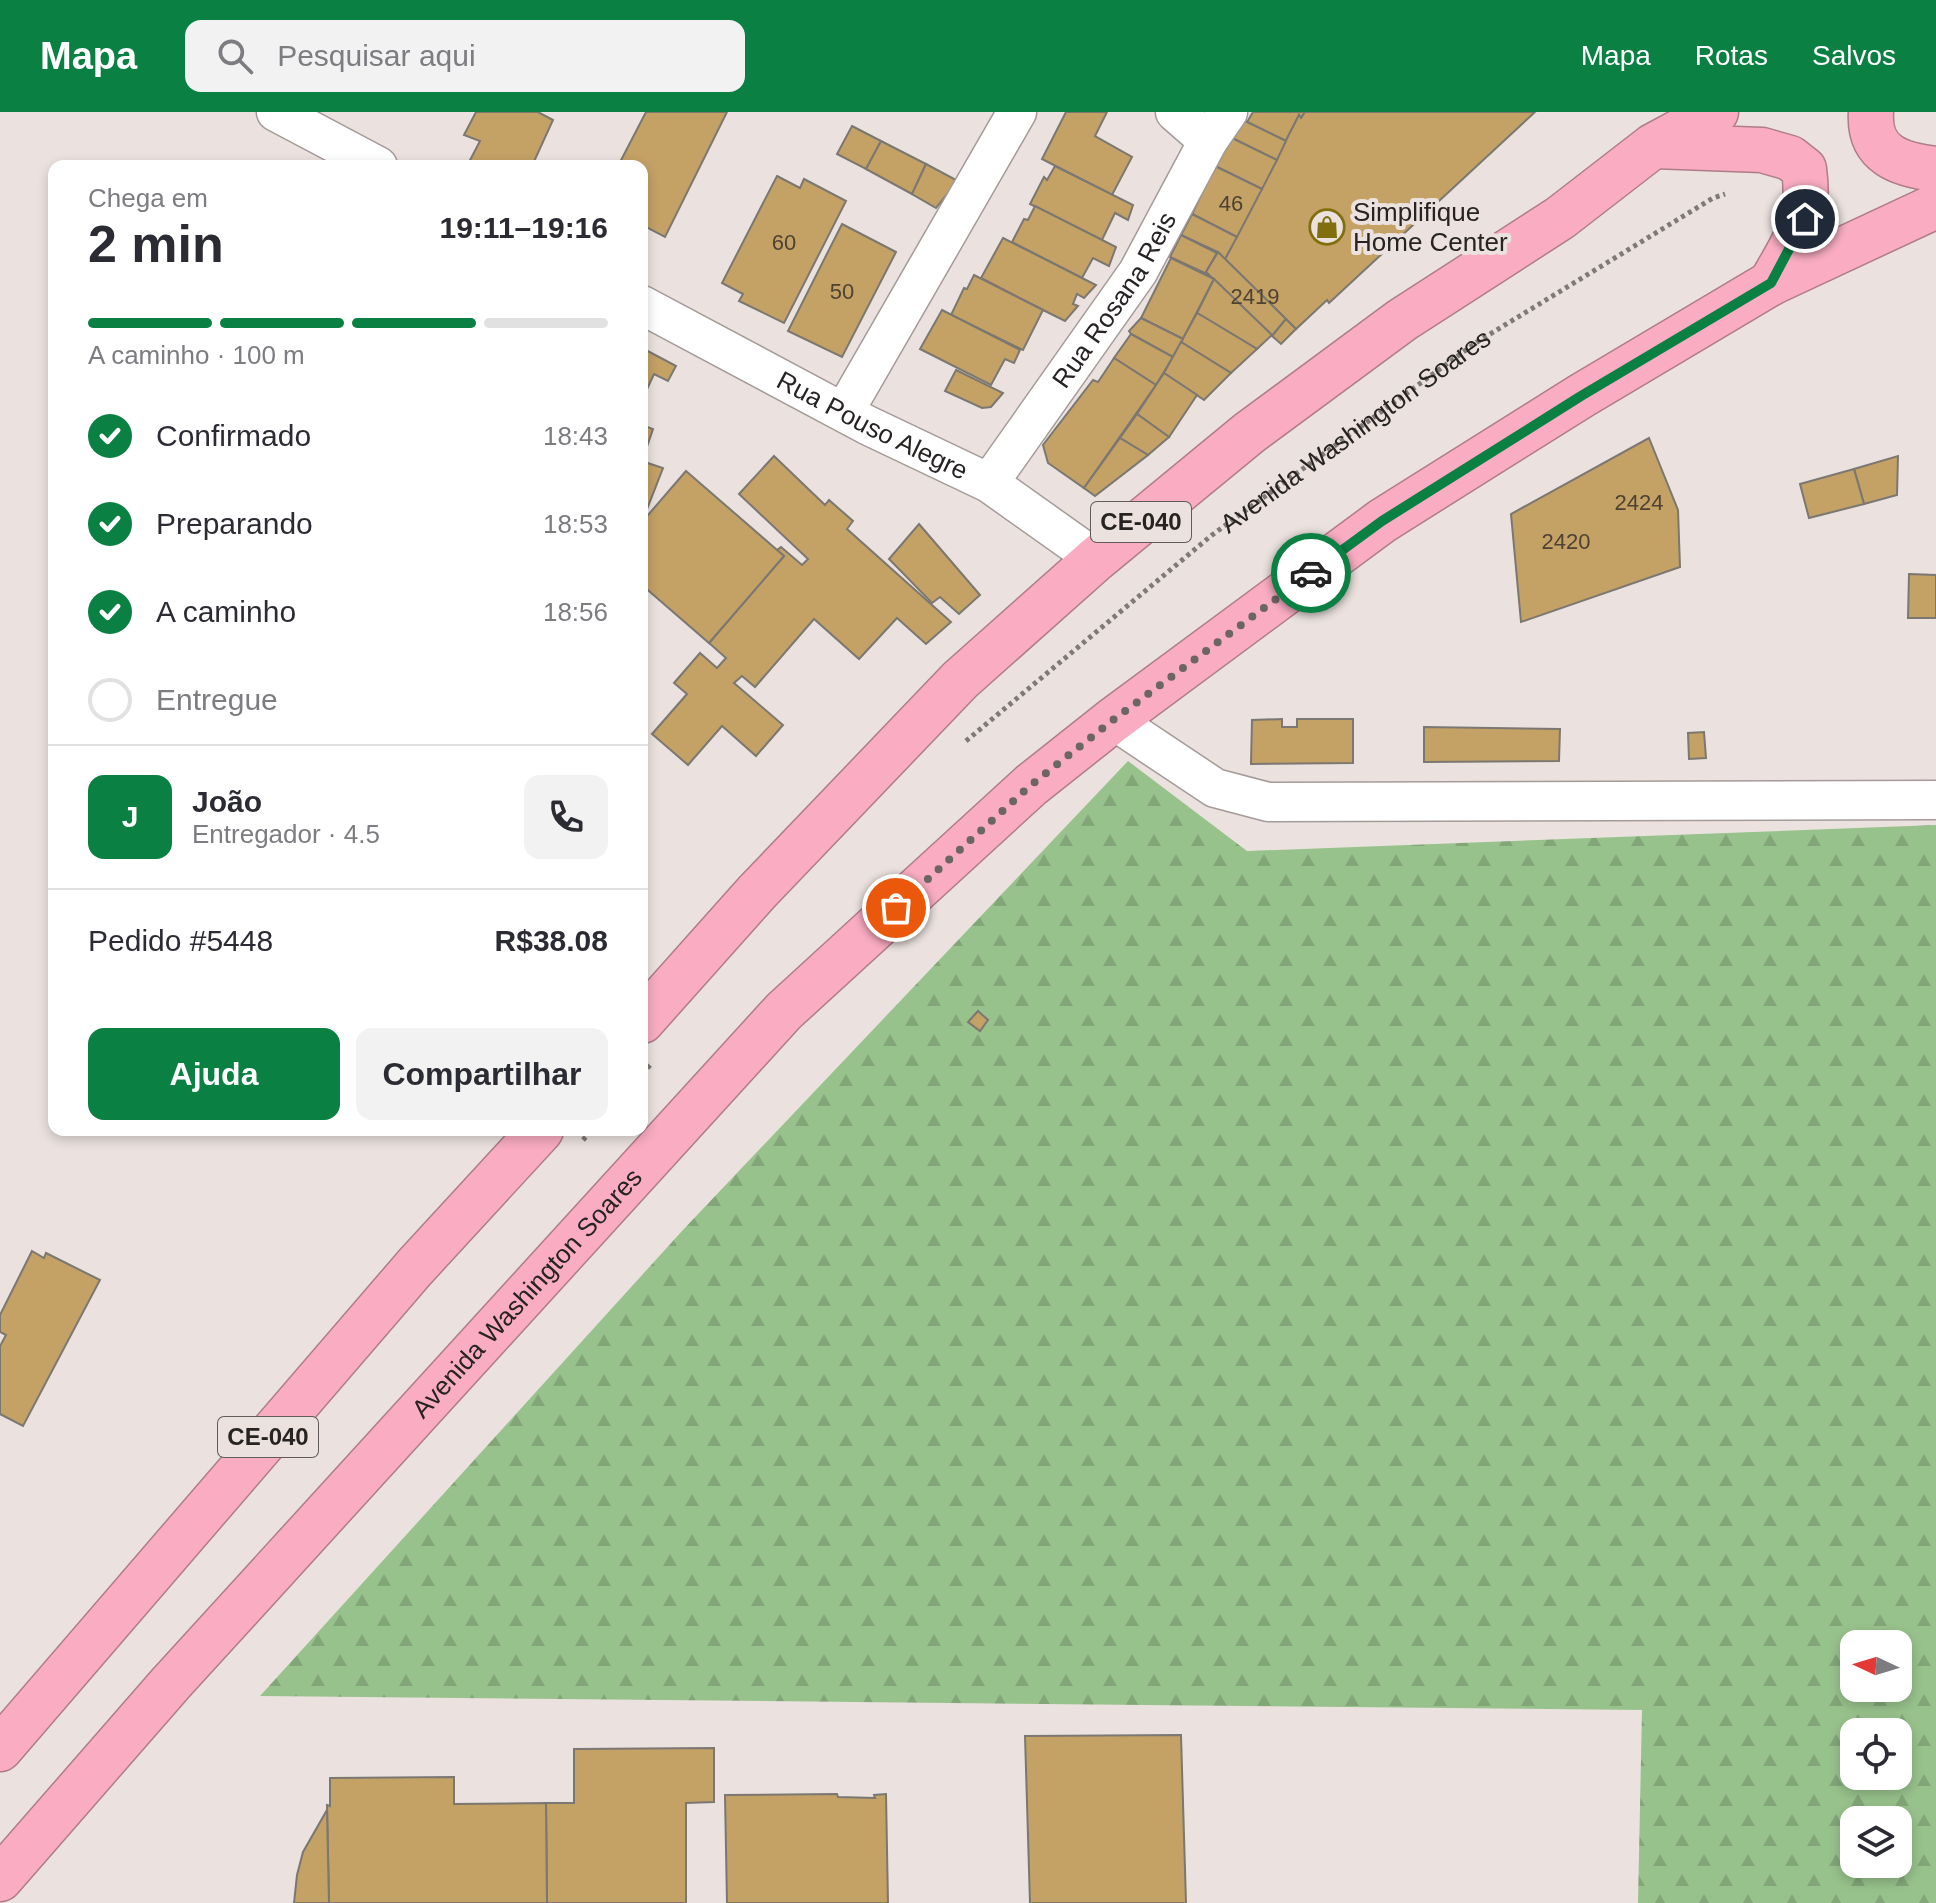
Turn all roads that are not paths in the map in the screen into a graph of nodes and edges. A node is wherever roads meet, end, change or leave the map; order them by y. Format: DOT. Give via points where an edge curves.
graph roads {
  1 [pos="276,112"];
  2 [pos="1017,112"];
  3 [pos="1175,112"];
  4 [pos="1716,112"];
  5 [pos="1871,112"];
  6 [pos="1218,127"];
  7 [pos="1653,146"];
  8 [pos="367,160"];
  9 [pos="1936,169"];
  10 [pos="1936,206"];
  11 [pos="1771,283"];
  12 [pos="648,308"];
  13 [pos="844,412"];
  14 [pos="989,483"];
  15 [pos="1096,559"];
  16 [pos="1113,720"];
  17 [pos="1936,800"];
  18 [pos="648,1014"];
  19 [pos="535,1136"];
  20 [pos="0,1749"];
  21 [pos="0,1879"];
  1 -- 8 [label="street"];
  2 -- 13 [label="street"];
  3 -- 6 [label="street"];
  4 -- 7 [label="highway, CE-040"];
  5 -- 9 [label="highway" via="1870,128 1888,155"];
  6 -- 14 [label="street, Rua Rosana Reis" via="1138,272"];
  7 -- 11 [label="highway" via="1762,150 1790,158 1804,169 1805,219"];
  7 -- 15 [label="highway, CE-040" via="1560,218 1402,320 1249,433"];
  10 -- 11 [label="highway, Avenida Washington Soares"];
  11 -- 16 [label="highway, Avenida Washington Soares" via="1382,521"];
  12 -- 13 [label="street, Rua Pouso Alegre"];
  13 -- 14 [label="street, Rua Pouso Alegre"];
  14 -- 15 [label="street, Rua Pouso Alegre"];
  15 -- 18 [label="highway, CE-040" via="960,680"];
  16 -- 17 [label="street" via="1215,788 1268,802"];
  16 -- 21 [label="highway, Avenida Washington Soares" via="1031,785 784,1011 171,1683"];
  19 -- 20 [label="highway, CE-040" via="415,1267"];
}
